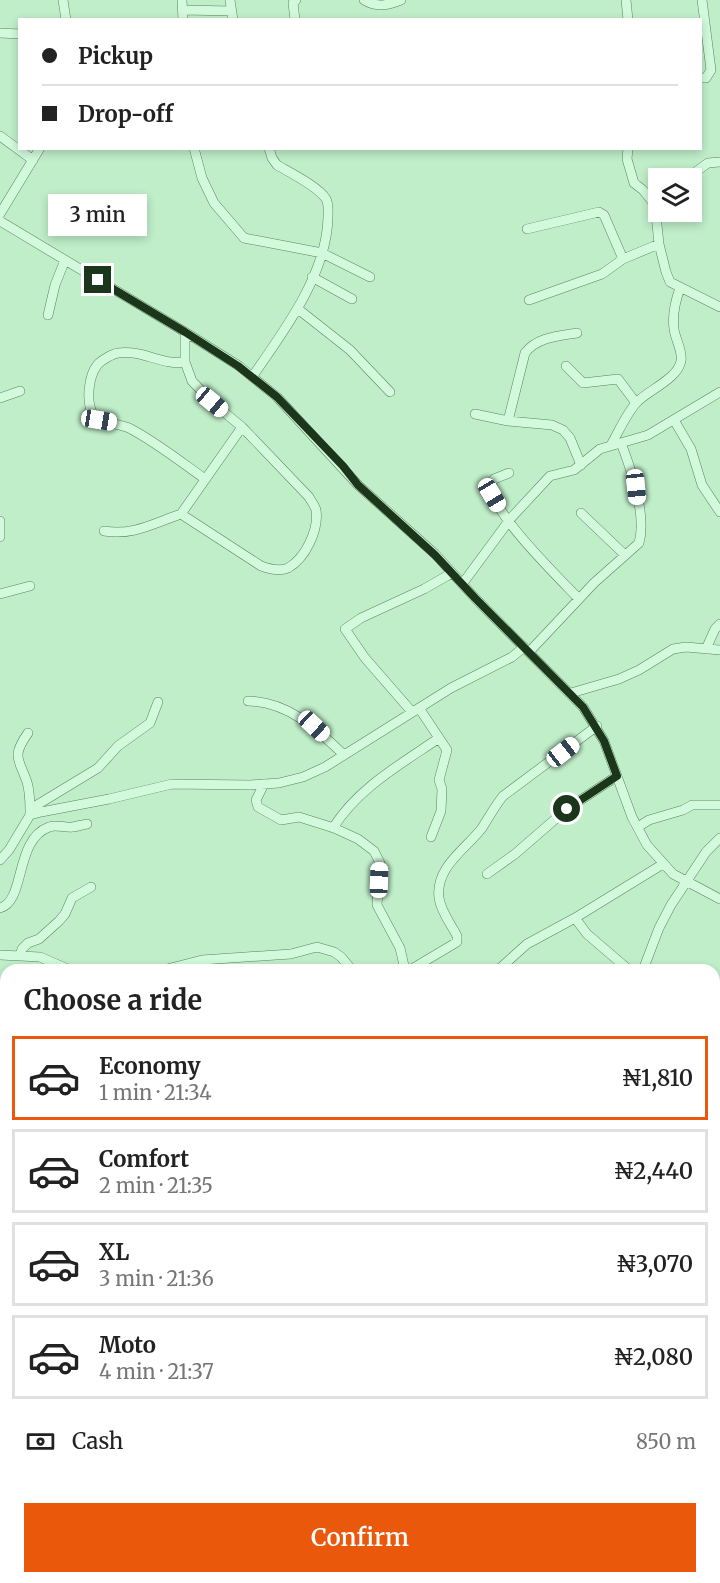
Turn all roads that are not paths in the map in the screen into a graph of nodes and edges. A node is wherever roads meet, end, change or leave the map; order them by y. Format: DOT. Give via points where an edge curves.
graph roads {
  1 [pos="63,0"];
  2 [pos="182,0"];
  3 [pos="230,0"];
  4 [pos="296,0"];
  5 [pos="364,0"];
  6 [pos="401,0"];
  7 [pos="626,0"];
  8 [pos="702,0"];
  9 [pos="183,15"];
  10 [pos="233,15"];
  11 [pos="66,18"];
  12 [pos="295,18"];
  13 [pos="628,18"];
  14 [pos="0,33"];
  15 [pos="18,34"];
  16 [pos="702,78"];
  17 [pos="0,136"];
  18 [pos="18,149"];
  19 [pos="19,150"];
  20 [pos="39,150"];
  21 [pos="195,150"];
  22 [pos="270,150"];
  23 [pos="628,150"];
  24 [pos="33,160"];
  25 [pos="720,162"];
  26 [pos="701,168"];
  27 [pos="648,192"];
  28 [pos="0,214"];
  29 [pos="0,221"];
  30 [pos="657,222"];
  31 [pos="527,229"];
  32 [pos="659,244"];
  33 [pos="322,253"];
  34 [pos="623,259"];
  35 [pos="65,260"];
  36 [pos="312,277"];
  37 [pos="370,277"];
  38 [pos="680,288"];
  39 [pos="352,299"];
  40 [pos="529,300"];
  41 [pos="720,307"];
  42 [pos="298,309"];
  43 [pos="48,315"];
  44 [pos="185,332"];
  45 [pos="577,333"];
  46 [pos="185,362"];
  47 [pos="566,366"];
  48 [pos="252,377"];
  49 [pos="20,391"];
  50 [pos="390,392"];
  51 [pos="718,396"];
  52 [pos="0,398"];
  53 [pos="636,403"];
  54 [pos="510,410"];
  55 [pos="474,414"];
  56 [pos="674,420"];
  57 [pos="508,421"];
  58 [pos="543,424"];
  59 [pos="242,427"];
  60 [pos="616,444"];
  61 [pos="581,465"];
  62 [pos="509,473"];
  63 [pos="206,479"];
  64 [pos="720,512"];
  65 [pos="581,513"];
  66 [pos="181,514"];
  67 [pos="0,521"];
  68 [pos="508,521"];
  69 [pos="104,531"];
  70 [pos="0,537"];
  71 [pos="626,555"];
  72 [pos="452,573"];
  73 [pos="463,583"];
  74 [pos="30,586"];
  75 [pos="0,594"];
  76 [pos="579,599"];
  77 [pos="720,624"];
  78 [pos="527,649"];
  79 [pos="706,649"];
  80 [pos="720,650"];
  81 [pos="571,693"];
  82 [pos="248,701"];
  83 [pos="158,702"];
  84 [pos="416,710"];
  85 [pos="597,726"];
  86 [pos="28,733"];
  87 [pos="439,738"];
  88 [pos="344,755"];
  89 [pos="617,776"];
  90 [pos="264,784"];
  91 [pos="720,805"];
  92 [pos="30,813"];
  93 [pos="87,824"];
  94 [pos="638,827"];
  95 [pos="333,828"];
  96 [pos="431,837"];
  97 [pos="720,838"];
  98 [pos="0,860"];
  99 [pos="663,864"];
  100 [pos="487,874"];
  101 [pos="687,882"];
  102 [pos="91,887"];
  103 [pos="720,898"];
  104 [pos="0,908"];
  105 [pos="575,918"];
  106 [pos="0,955"];
  107 [pos="20,956"];
  108 [pos="56,964"];
  109 [pos="184,964"];
  110 [pos="347,964"];
  111 [pos="404,964"];
  112 [pos="420,964"];
  113 [pos="505,964"];
  114 [pos="622,964"];
  115 [pos="645,964"];
  1 -- 11 [label="street"];
  2 -- 9 [label="street"];
  3 -- 10 [label="street"];
  4 -- 12 [label="street"];
  5 -- 6 [label="street" via="385,6"];
  7 -- 13 [label="street"];
  8 -- 16 [label="street" via="711,70"];
  9 -- 10 [label="street"];
  14 -- 15 [label="street"];
  17 -- 18 [label="street"];
  19 -- 24 [label="street"];
  20 -- 24 [label="street"];
  21 -- 33 [label="street" via="213,203 243,238"];
  22 -- 33 [label="street" via="277,165 328,202 328,230"];
  23 -- 27 [label="street" via="634,183"];
  24 -- 28 [label="street"];
  25 -- 26 [label="street"];
  29 -- 35 [label="street"];
  30 -- 32 [label="street"];
  31 -- 34 [label="street" via="599,212 604,215"];
  32 -- 34 [label="street"];
  32 -- 38 [label="street" via="670,282"];
  33 -- 36 [label="street"];
  33 -- 37 [label="street"];
  34 -- 40 [label="street" via="602,274"];
  35 -- 43 [label="street"];
  35 -- 44 [label="street"];
  36 -- 39 [label="street"];
  36 -- 42 [label="street"];
  38 -- 41 [label="street"];
  38 -- 53 [label="street" via="673,320 681,361 674,375"];
  42 -- 48 [label="street"];
  42 -- 50 [label="street" via="350,350"];
  44 -- 46 [label="street"];
  44 -- 48 [label="street"];
  45 -- 54 [label="street" via="547,338 530,347"];
  46 -- 59 [label="street" via="192,381"];
  46 -- 63 [label="street" via="175,364 132,353 106,358 92,377 91,410 95,418 136,432"];
  47 -- 53 [label="street" via="583,383 618,379"];
  48 -- 72 [label="street" via="277,397 358,485"];
  49 -- 52 [label="street"];
  51 -- 56 [label="street"];
  53 -- 60 [label="street"];
  54 -- 57 [label="street"];
  54 -- 58 [label="street"];
  55 -- 57 [label="street"];
  56 -- 60 [label="street" via="648,435"];
  56 -- 64 [label="street" via="691,449 702,485"];
  57 -- 58 [label="street"];
  58 -- 61 [label="street" via="563,430"];
  59 -- 63 [label="street"];
  59 -- 66 [label="street" via="316,509 312,536 302,553 287,568 261,566"];
  60 -- 61 [label="street" via="600,449"];
  60 -- 71 [label="street" via="634,476 642,533 635,548"];
  61 -- 68 [label="street" via="550,476"];
  62 -- 68 [label="street" via="494,479 491,488"];
  63 -- 66 [label="street"];
  65 -- 71 [label="street"];
  66 -- 69 [label="street" via="120,534"];
  67 -- 70 [label="street"];
  68 -- 73 [label="street"];
  68 -- 76 [label="street"];
  71 -- 76 [label="street"];
  72 -- 73 [label="street"];
  72 -- 84 [label="street" via="345,629 365,658"];
  73 -- 78 [label="street"];
  74 -- 75 [label="street"];
  76 -- 78 [label="street"];
  77 -- 79 [label="street"];
  78 -- 81 [label="street"];
  78 -- 84 [label="street"];
  79 -- 80 [label="street"];
  79 -- 81 [label="street" via="673,649 619,679"];
  81 -- 85 [label="street"];
  82 -- 88 [label="street" via="270,704 298,716"];
  83 -- 92 [label="street" via="150,723 98,768"];
  84 -- 87 [label="street"];
  84 -- 88 [label="street"];
  85 -- 89 [label="street"];
  85 -- 112 [label="street" via="503,796 448,865 439,899 457,942"];
  86 -- 92 [label="street" via="18,753 29,790"];
  87 -- 95 [label="street" via="368,788 343,812"];
  87 -- 96 [label="street" via="447,750 439,780 441,811"];
  88 -- 90 [label="street" via="303,777"];
  89 -- 94 [label="street"];
  89 -- 100 [label="street" via="567,809"];
  90 -- 92 [label="street" via="172,784"];
  90 -- 95 [label="street" via="256,800 266,813 281,820 299,817"];
  91 -- 94 [label="street" via="692,805"];
  92 -- 98 [label="street"];
  93 -- 104 [label="street" via="51,826 39,832 28,848 14,897"];
  94 -- 99 [label="street"];
  95 -- 111 [label="street" via="374,851 380,863 377,905 400,948"];
  97 -- 101 [label="street"];
  99 -- 101 [label="street"];
  99 -- 105 [label="street"];
  101 -- 103 [label="street"];
  101 -- 115 [label="street" via="659,928"];
  102 -- 107 [label="street" via="72,898 59,921 39,939 28,943"];
  105 -- 113 [label="street" via="527,944"];
  105 -- 114 [label="street" via="587,934"];
  106 -- 107 [label="street"];
  107 -- 108 [label="street" via="40,957"];
  109 -- 110 [label="street" via="291,954 317,947 334,952"];
}
